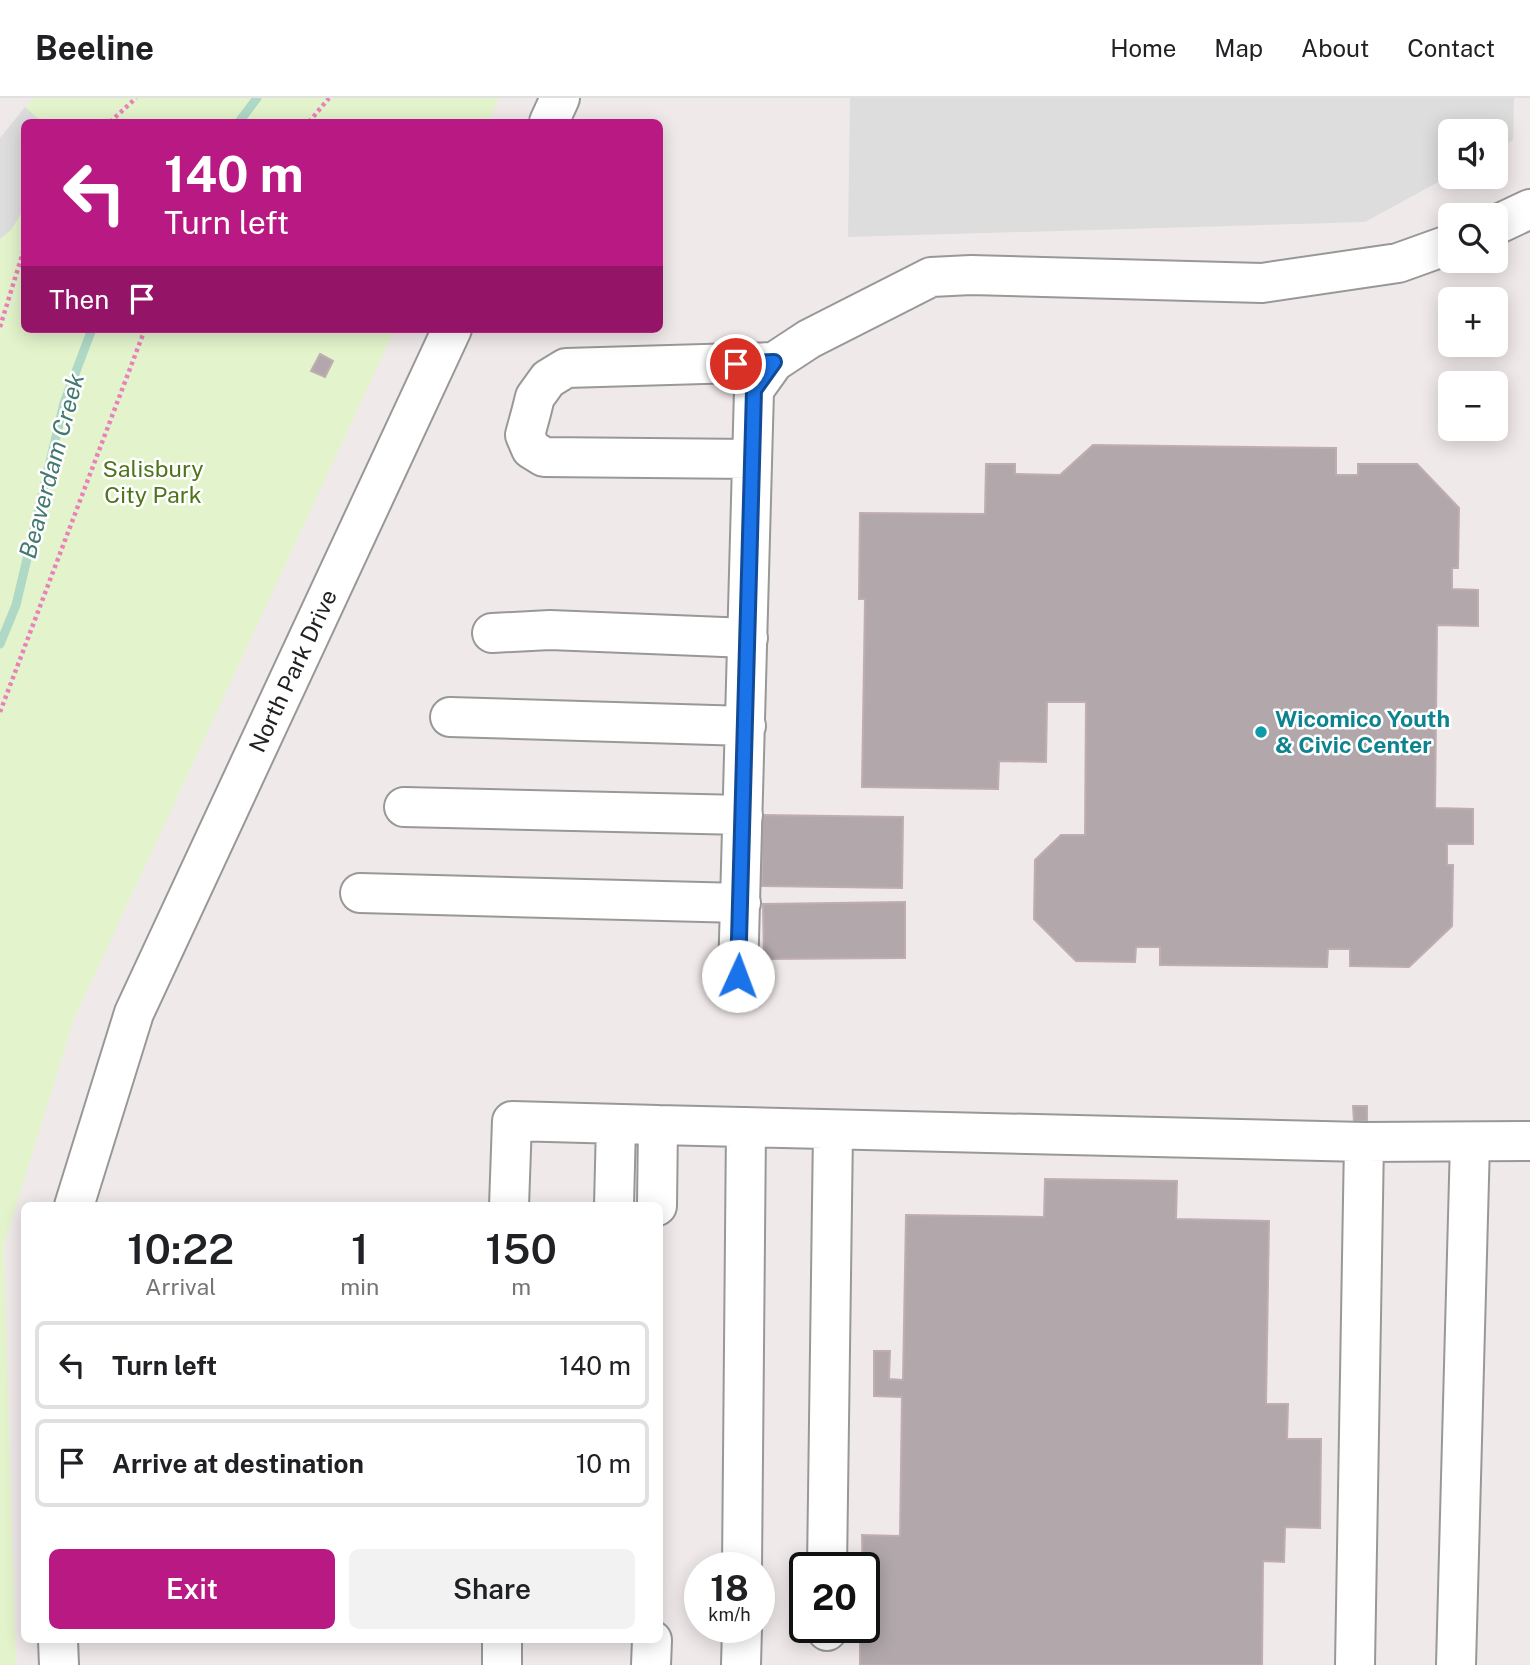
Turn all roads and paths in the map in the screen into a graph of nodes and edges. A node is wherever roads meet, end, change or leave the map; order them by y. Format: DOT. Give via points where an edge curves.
graph roads {
  1 [pos="136,98"];
  2 [pos="329,98"];
  3 [pos="560,98"];
  4 [pos="113,119"];
  5 [pos="312,119"];
  6 [pos="550,119"];
  7 [pos="1530,209"];
  8 [pos="1508,219"];
  9 [pos="1438,248"];
  10 [pos="21,259"];
  11 [pos="0,327"];
  12 [pos="143,333"];
  13 [pos="450,333"];
  14 [pos="774,362"];
  15 [pos="752,459"];
  16 [pos="492,633"];
  17 [pos="748,638"];
  18 [pos="0,712"];
  19 [pos="450,717"];
  20 [pos="746,726"];
  21 [pos="404,807"];
  22 [pos="743,815"];
  23 [pos="360,893"];
  24 [pos="741,903"];
  25 [pos="738,976"];
  26 [pos="616,1124"];
  27 [pos="658,1125"];
  28 [pos="746,1127"];
  29 [pos="833,1130"];
  30 [pos="1364,1142"];
  31 [pos="1470,1142"];
  32 [pos="1530,1142"];
  33 [pos="75,1202"];
  34 [pos="509,1202"];
  35 [pos="614,1202"];
  36 [pos="657,1202"];
  37 [pos="742,1552"];
  38 [pos="827,1552"];
  39 [pos="58,1643"];
  40 [pos="502,1643"];
  41 [pos="652,1643"];
  42 [pos="742,1643"];
  43 [pos="59,1665"];
  44 [pos="502,1665"];
  45 [pos="651,1665"];
  46 [pos="741,1665"];
  47 [pos="1355,1665"];
  48 [pos="1456,1665"];
  1 -- 4 [label="path"];
  2 -- 5 [label="path"];
  3 -- 6 [label="street"];
  7 -- 8 [label="street"];
  9 -- 14 [label="street" via="1398,262 1262,283 931,277"];
  10 -- 11 [label="path"];
  12 -- 18 [label="path"];
  13 -- 33 [label="street, North Park Drive" via="134,1013"];
  14 -- 15 [label="street" via="754,390"];
  14 -- 15 [label="street" via="566,368 548,379 535,397 525,435 531,449 544,457"];
  15 -- 17 [label="street"];
  16 -- 17 [label="street" via="550,630"];
  17 -- 20 [label="street"];
  19 -- 20 [label="street"];
  20 -- 22 [label="street"];
  21 -- 22 [label="street"];
  22 -- 24 [label="street"];
  23 -- 24 [label="street"];
  24 -- 25 [label="street"];
  26 -- 27 [label="street"];
  26 -- 34 [label="street" via="512,1121"];
  26 -- 35 [label="street"];
  27 -- 28 [label="street"];
  27 -- 36 [label="street"];
  28 -- 29 [label="street"];
  28 -- 37 [label="street"];
  29 -- 30 [label="street"];
  29 -- 38 [label="street"];
  30 -- 31 [label="street"];
  30 -- 47 [label="street"];
  31 -- 32 [label="street"];
  31 -- 48 [label="street"];
  39 -- 43 [label="street"];
  40 -- 44 [label="street"];
  41 -- 45 [label="street"];
  42 -- 46 [label="street"];
}
